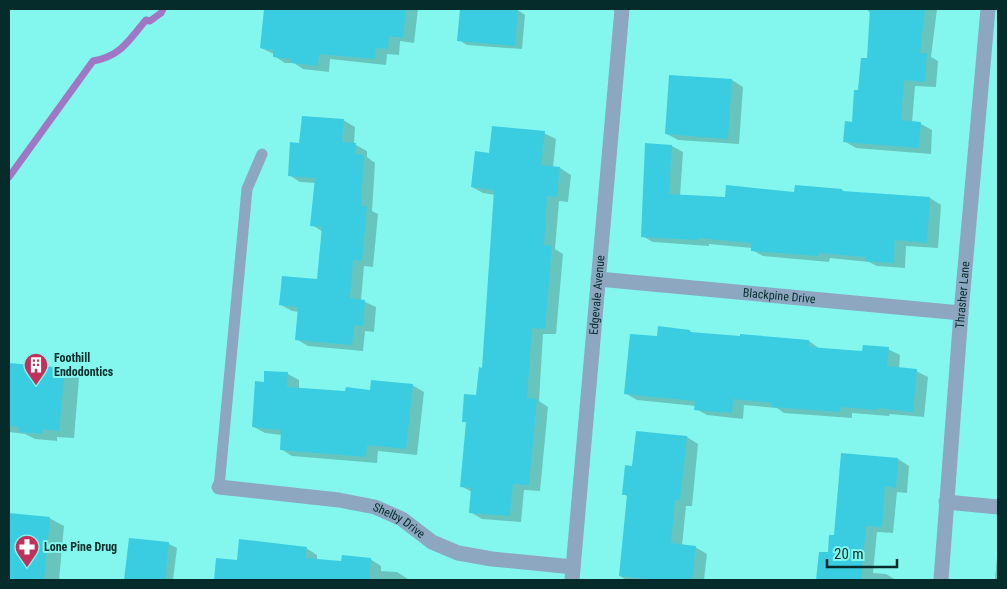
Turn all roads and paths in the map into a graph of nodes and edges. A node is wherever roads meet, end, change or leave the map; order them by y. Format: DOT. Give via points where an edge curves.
graph roads {
  1 [pos="622,9"];
  2 [pos="991,12"];
  3 [pos="262,154"];
  4 [pos="598,279"];
  5 [pos="961,313"];
  6 [pos="219,487"];
  7 [pos="946,502"];
  8 [pos="998,507"];
  9 [pos="573,574"];
  10 [pos="941,580"];
  1 -- 4 [label="street, Edgevale Avenue"];
  2 -- 5 [label="street, Thrasher Lane"];
  3 -- 6 [label="lane" via="247,189"];
  4 -- 5 [label="street, Blackpine Drive"];
  4 -- 9 [label="street, Edgevale Avenue"];
  5 -- 7 [label="street, Thrasher Lane"];
  6 -- 9 [label="street, Shelby Drive" via="375,506 402,519 432,542 458,553"];
  7 -- 8 [label="street"];
  7 -- 10 [label="street, Thrasher Lane"];
}
